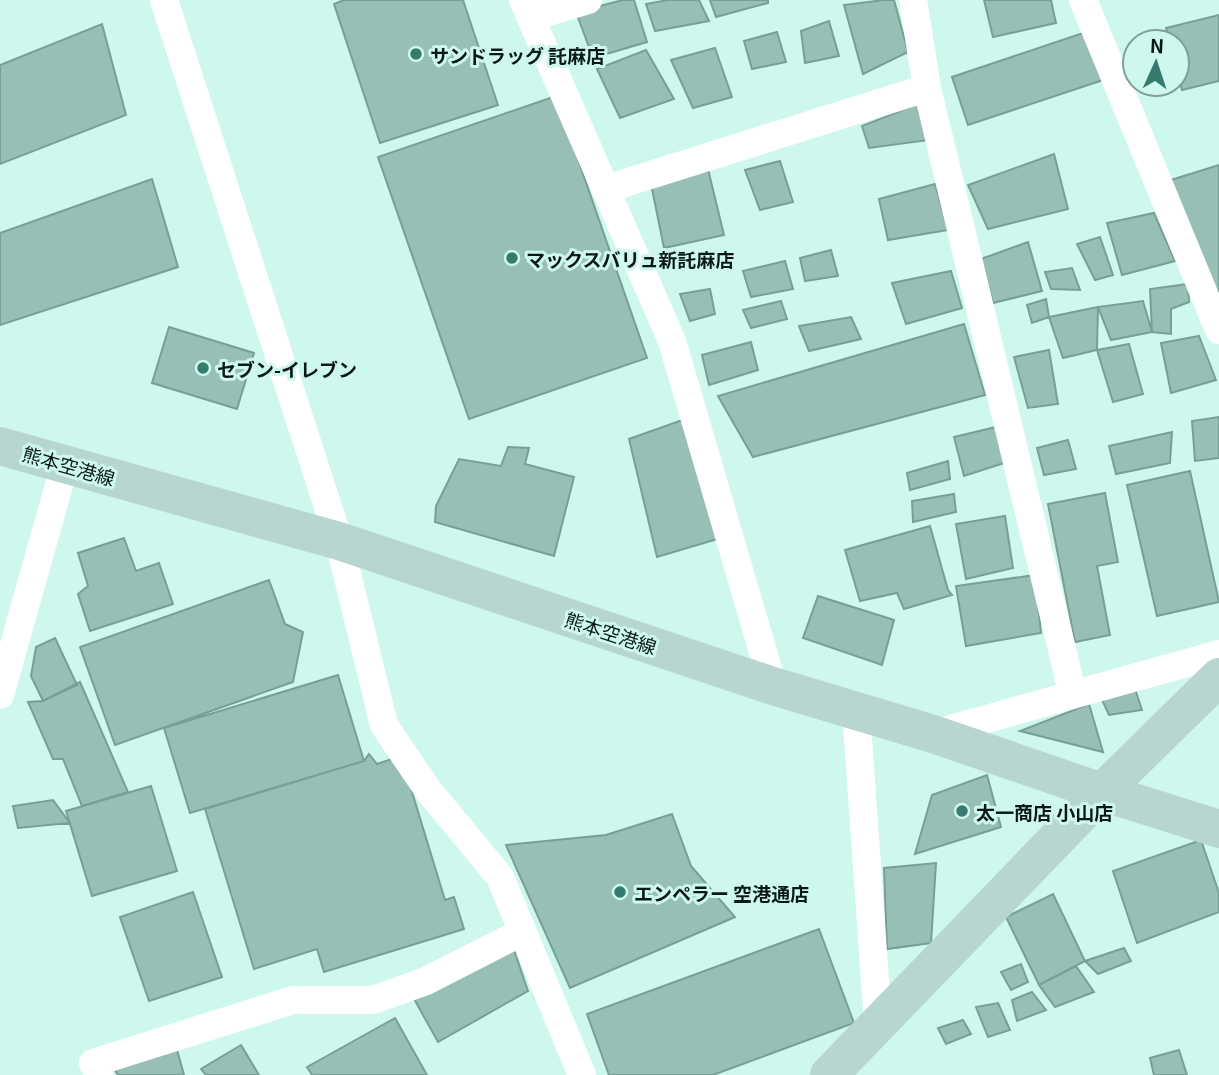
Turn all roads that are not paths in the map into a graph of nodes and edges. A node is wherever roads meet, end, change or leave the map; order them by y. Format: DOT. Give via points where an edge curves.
graph roads {
  1 [pos="164,0"];
  2 [pos="588,0"];
  3 [pos="913,0"];
  4 [pos="1083,0"];
  5 [pos="527,8"];
  6 [pos="928,89"];
  7 [pos="606,189"];
  8 [pos="1219,330"];
  9 [pos="0,446"];
  10 [pos="65,464"];
  11 [pos="340,541"];
  12 [pos="1219,654"];
  13 [pos="1219,677"];
  14 [pos="773,686"];
  15 [pos="0,695"];
  16 [pos="1073,695"];
  17 [pos="856,710"];
  18 [pos="933,734"];
  19 [pos="1102,792"];
  20 [pos="1219,829"];
  21 [pos="522,932"];
  22 [pos="878,1023"];
  23 [pos="99,1075"];
  24 [pos="582,1075"];
  25 [pos="829,1075"];
  1 -- 11 [label="street"];
  2 -- 5 [label="street"];
  3 -- 6 [label="street"];
  4 -- 8 [label="street"];
  5 -- 7 [label="street"];
  6 -- 7 [label="street"];
  6 -- 16 [label="street"];
  7 -- 14 [label="street" via="672,341"];
  9 -- 10 [label="main road, 熊本空港線"];
  10 -- 11 [label="main road, 熊本空港線"];
  10 -- 15 [label="street"];
  11 -- 14 [label="main road, 熊本空港線"];
  11 -- 21 [label="street" via="384,725 428,790 500,877"];
  12 -- 16 [label="street"];
  13 -- 19 [label="main road"];
  14 -- 17 [label="main road, 熊本空港線"];
  16 -- 18 [label="street"];
  17 -- 18 [label="main road, 熊本空港線"];
  17 -- 22 [label="street"];
  18 -- 19 [label="main road, 熊本空港線"];
  19 -- 20 [label="main road, 熊本空港線"];
  19 -- 22 [label="main road"];
  21 -- 23 [label="street" via="426,981 373,1000 293,1000 93,1063"];
  21 -- 24 [label="street"];
  22 -- 25 [label="main road"];
}
